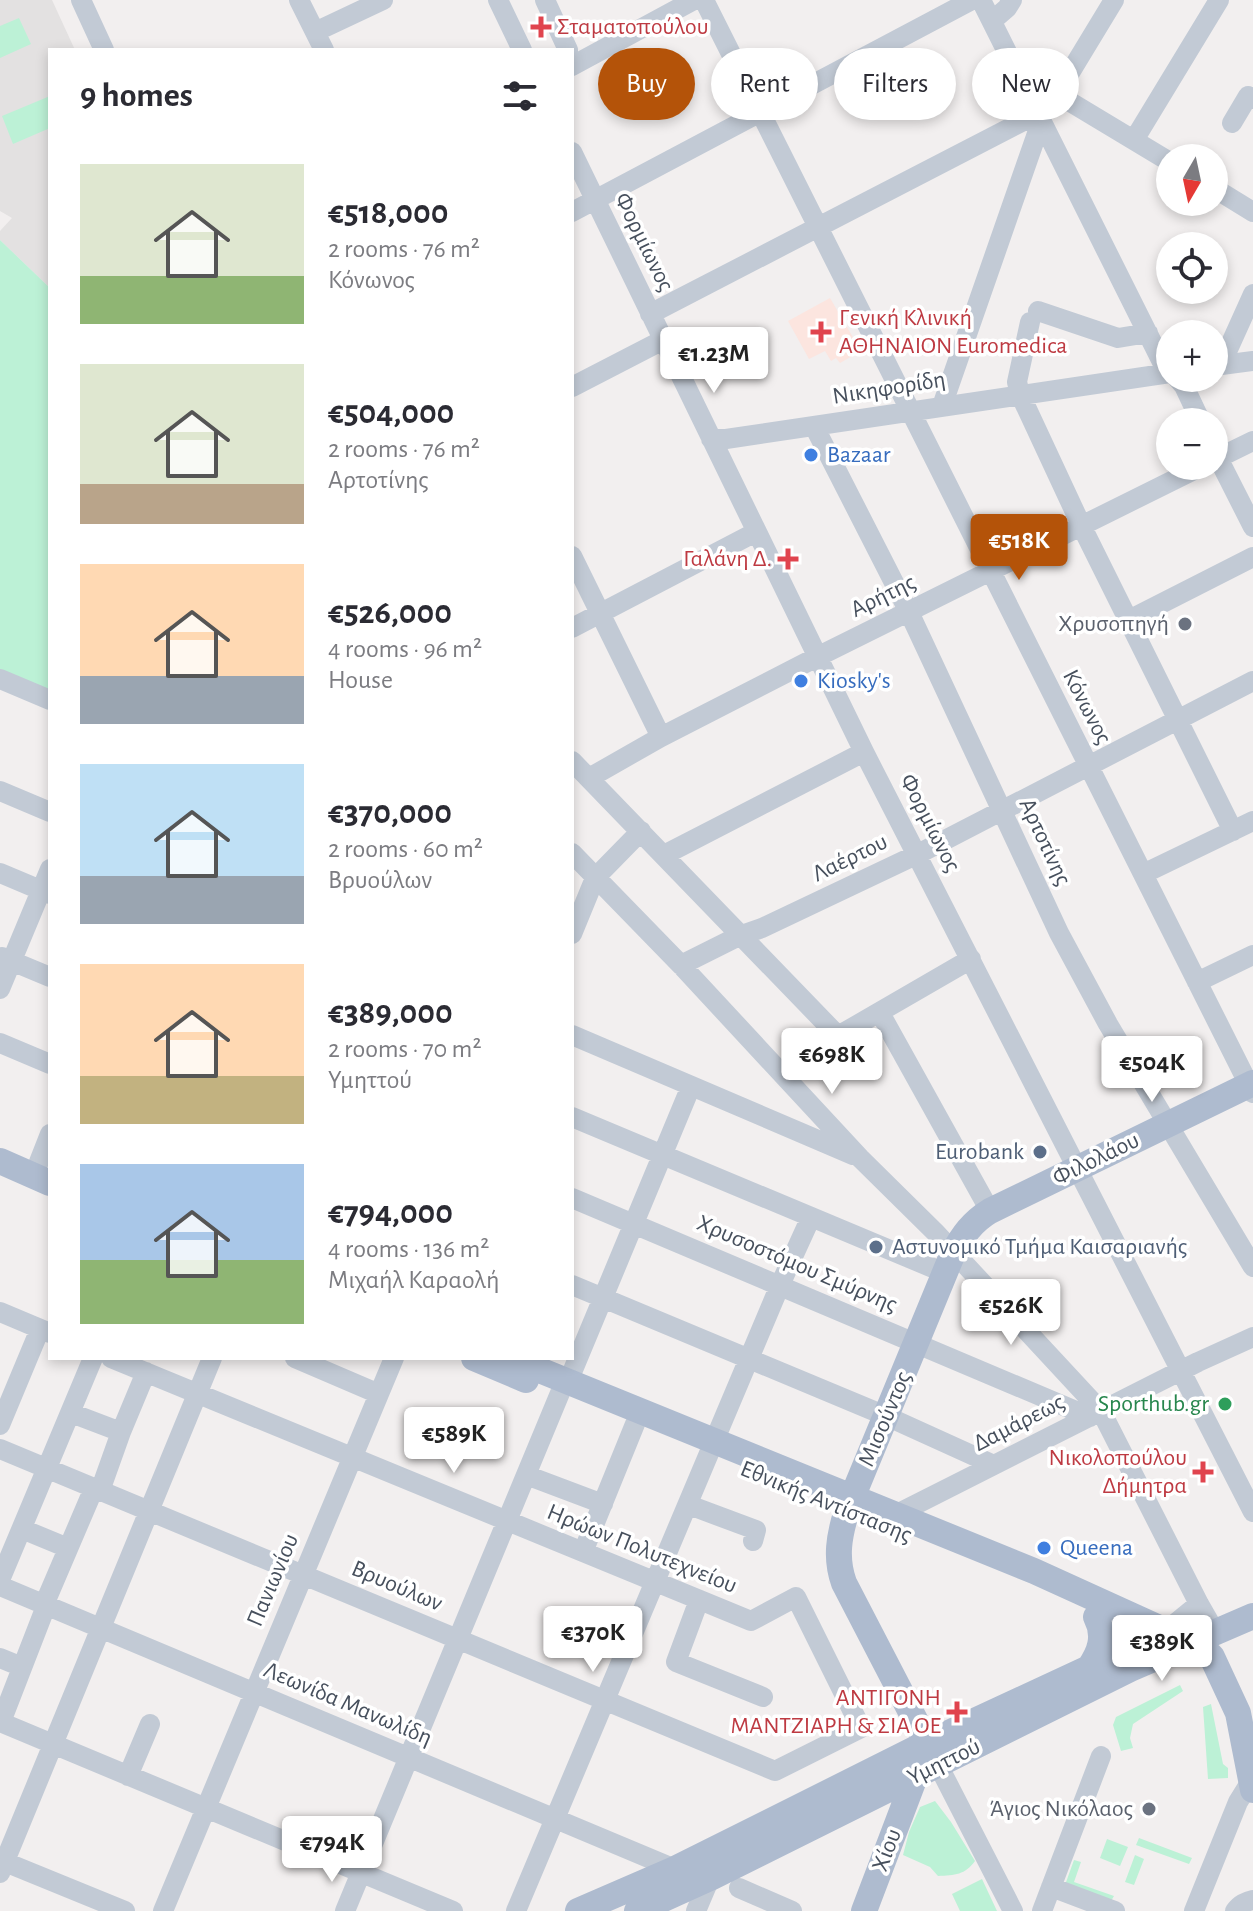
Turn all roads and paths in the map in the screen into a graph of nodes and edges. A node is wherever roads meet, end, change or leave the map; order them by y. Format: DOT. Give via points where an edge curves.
graph roads {
  1 [pos="81,0"];
  2 [pos="299,0"];
  3 [pos="383,0"];
  4 [pos="498,0"];
  5 [pos="545,0"];
  6 [pos="694,0"];
  7 [pos="704,0"];
  8 [pos="972,0"];
  9 [pos="981,0"];
  10 [pos="1012,0"];
  11 [pos="1114,0"];
  12 [pos="1219,0"];
  13 [pos="992,21"];
  14 [pos="319,41"];
  15 [pos="103,48"];
  16 [pos="521,48"];
  17 [pos="567,48"];
  18 [pos="728,48"];
  19 [pos="1005,48"];
  20 [pos="1079,58"];
  21 [pos="574,59"];
  22 [pos="818,82"];
  23 [pos="1253,99"];
  24 [pos="1079,107"];
  25 [pos="748,120"];
  26 [pos="765,120"];
  27 [pos="1035,120"];
  28 [pos="1038,120"];
  29 [pos="1040,120"];
  30 [pos="1232,123"];
  31 [pos="1134,140"];
  32 [pos="1156,153"];
  33 [pos="574,156"];
  34 [pos="1228,197"];
  35 [pos="595,200"];
  36 [pos="574,211"];
  37 [pos="1253,212"];
  38 [pos="818,226"];
  39 [pos="1253,294"];
  40 [pos="650,314"];
  41 [pos="1148,333"];
  42 [pos="663,340"];
  43 [pos="1228,343"];
  44 [pos="1156,350"];
  45 [pos="1253,361"];
  46 [pos="1228,364"];
  47 [pos="1156,374"];
  48 [pos="574,386"];
  49 [pos="1020,394"];
  50 [pos="942,406"];
  51 [pos="911,412"];
  52 [pos="814,426"];
  53 [pos="711,439"];
  54 [pos="1253,441"];
  55 [pos="1228,452"];
  56 [pos="1170,480"];
  57 [pos="1225,480"];
  58 [pos="1081,525"];
  59 [pos="1253,527"];
  60 [pos="756,532"];
  61 [pos="1253,557"];
  62 [pos="574,560"];
  63 [pos="990,572"];
  64 [pos="909,612"];
  65 [pos="600,614"];
  66 [pos="1129,620"];
  67 [pos="574,627"];
  68 [pos="817,657"];
  69 [pos="0,679"];
  70 [pos="1253,681"];
  71 [pos="48,699"];
  72 [pos="1177,720"];
  73 [pos="661,737"];
  74 [pos="864,752"];
  75 [pos="574,763"];
  76 [pos="1088,767"];
  77 [pos="589,778"];
  78 [pos="0,791"];
  79 [pos="48,811"];
  80 [pos="1002,812"];
  81 [pos="1253,821"];
  82 [pos="641,831"];
  83 [pos="1233,831"];
  84 [pos="918,854"];
  85 [pos="574,855"];
  86 [pos="664,855"];
  87 [pos="0,873"];
  88 [pos="1143,874"];
  89 [pos="595,878"];
  90 [pos="46,892"];
  91 [pos="574,925"];
  92 [pos="739,936"];
  93 [pos="1253,955"];
  94 [pos="6,958"];
  95 [pos="971,959"];
  96 [pos="681,965"];
  97 [pos="48,976"];
  98 [pos="1197,982"];
  99 [pos="0,989"];
  100 [pos="880,1013"];
  101 [pos="574,1036"];
  102 [pos="0,1043"];
  103 [pos="48,1063"];
  104 [pos="691,1086"];
  105 [pos="1252,1087"];
  106 [pos="574,1118"];
  107 [pos="1169,1124"];
  108 [pos="0,1146"];
  109 [pos="661,1154"];
  110 [pos="860,1158"];
  111 [pos="0,1161"];
  112 [pos="1077,1169"];
  113 [pos="46,1170"];
  114 [pos="574,1199"];
  115 [pos="990,1211"];
  116 [pos="811,1217"];
  117 [pos="633,1224"];
  118 [pos="949,1263"];
  119 [pos="1253,1267"];
  120 [pos="780,1285"];
  121 [pos="574,1286"];
  122 [pos="603,1298"];
  123 [pos="0,1312"];
  124 [pos="45,1331"];
  125 [pos="1253,1337"];
  126 [pos="917,1342"];
  127 [pos="750,1359"];
  128 [pos="92,1360"];
  129 [pos="116,1360"];
  130 [pos="211,1360"];
  131 [pos="300,1360"];
  132 [pos="393,1360"];
  133 [pos="480,1360"];
  134 [pos="514,1360"];
  135 [pos="1180,1371"];
  136 [pos="146,1372"];
  137 [pos="564,1388"];
  138 [pos="197,1393"];
  139 [pos="379,1394"];
  140 [pos="71,1413"];
  141 [pos="1096,1414"];
  142 [pos="886,1416"];
  143 [pos="635,1424"];
  144 [pos="0,1425"];
  145 [pos="121,1432"];
  146 [pos="0,1449"];
  147 [pos="712,1449"];
  148 [pos="353,1457"];
  149 [pos="994,1465"];
  150 [pos="48,1469"];
  151 [pos="526,1475"];
  152 [pos="97,1489"];
  153 [pos="850,1503"];
  154 [pos="603,1504"];
  155 [pos="689,1505"];
  156 [pos="149,1511"];
  157 [pos="1253,1512"];
  158 [pos="895,1515"];
  159 [pos="507,1521"];
  160 [pos="22,1529"];
  161 [pos="753,1541"];
  162 [pos="68,1548"];
  163 [pos="583,1552"];
  164 [pos="303,1575"];
  165 [pos="0,1580"];
  166 [pos="656,1582"];
  167 [pos="0,1586"];
  168 [pos="699,1600"];
  169 [pos="1199,1604"];
  170 [pos="45,1605"];
  171 [pos="1253,1616"];
  172 [pos="1096,1617"];
  173 [pos="101,1628"];
  174 [pos="1180,1639"];
  175 [pos="458,1640"];
  176 [pos="0,1658"];
  177 [pos="22,1667"];
  178 [pos="1089,1668"];
  179 [pos="254,1693"];
  180 [pos="763,1697"];
  181 [pos="605,1701"];
  182 [pos="1238,1713"];
  183 [pos="0,1722"];
  184 [pos="150,1724"];
  185 [pos="1253,1737"];
  186 [pos="53,1744"];
  187 [pos="1101,1756"];
  188 [pos="408,1757"];
  189 [pos="927,1761"];
  190 [pos="775,1771"];
  191 [pos="128,1776"];
  192 [pos="1252,1786"];
  193 [pos="206,1808"];
  194 [pos="555,1819"];
  195 [pos="2,1865"];
  196 [pos="675,1869"];
  197 [pos="360,1873"];
  198 [pos="710,1878"];
  199 [pos="1051,1887"];
  200 [pos="739,1888"];
  201 [pos="1253,1900"];
  202 [pos="125,1911"];
  203 [pos="163,1911"];
  204 [pos="345,1911"];
  205 [pos="453,1911"];
  206 [pos="516,1911"];
  207 [pos="578,1911"];
  208 [pos="637,1911"];
  209 [pos="696,1911"];
  210 [pos="792,1911"];
  211 [pos="864,1911"];
  212 [pos="1013,1911"];
  213 [pos="1042,1911"];
  214 [pos="1115,1911"];
  215 [pos="1194,1911"];
  216 [pos="1235,1911"];
  1 -- 15 [label="street"];
  2 -- 14 [label="street"];
  3 -- 14 [label="street"];
  4 -- 16 [label="street"];
  5 -- 17 [label="street"];
  6 -- 21 [label="street"];
  7 -- 18 [label="street, Κόνωνος"];
  8 -- 22 [label="street"];
  9 -- 13 [label="street"];
  10 -- 13 [label="street"];
  11 -- 20 [label="street"];
  12 -- 31 [label="street"];
  13 -- 19 [label="street"];
  23 -- 30 [label="street" via="1248,96"];
  24 -- 31 [label="street"];
  25 -- 35 [label="street"];
  26 -- 38 [label="street, Κόνωνος"];
  27 -- 38 [label="street"];
  28 -- 50 [label="street"];
  29 -- 41 [label="street"];
  31 -- 32 [label="street"];
  33 -- 35 [label="street, Φορμίωνος"];
  34 -- 37 [label="street"];
  35 -- 36 [label="street"];
  35 -- 40 [label="street, Φορμίωνος"];
  38 -- 40 [label="street"];
  38 -- 51 [label="street, Κόνωνος"];
  39 -- 43 [label="street"];
  40 -- 42 [label="street, Φορμίωνος"];
  41 -- 44 [label="street"];
  41 -- 49 [label="street" via="1118,338 1034,317 1017,382"];
  42 -- 48 [label="street"];
  42 -- 53 [label="street, Φορμίωνος"];
  45 -- 46 [label="street"];
  47 -- 49 [label="street, Νικηφορίδη"];
  49 -- 50 [label="street, Νικηφορίδη"];
  49 -- 58 [label="street"];
  50 -- 51 [label="street, Νικηφορίδη"];
  51 -- 52 [label="street, Νικηφορίδη"];
  51 -- 63 [label="street, Κόνωνος"];
  52 -- 53 [label="street, Νικηφορίδη"];
  52 -- 64 [label="street, Αρτοτίνης"];
  53 -- 60 [label="street, Φορμίωνος"];
  54 -- 55 [label="street, Αρήτης"];
  56 -- 58 [label="street, Αρήτης"];
  57 -- 59 [label="street"];
  58 -- 63 [label="street, Αρήτης"];
  58 -- 66 [label="street"];
  60 -- 65 [label="street"];
  60 -- 68 [label="street, Φορμίωνος"];
  61 -- 66 [label="street"];
  62 -- 65 [label="street"];
  63 -- 64 [label="street, Αρήτης"];
  63 -- 76 [label="street, Κόνωνος"];
  64 -- 68 [label="street, Αρήτης"];
  64 -- 80 [label="street, Αρτοτίνης"];
  65 -- 67 [label="street"];
  65 -- 73 [label="street"];
  66 -- 72 [label="street"];
  68 -- 73 [label="street, Αρήτης"];
  68 -- 74 [label="street, Φορμίωνος"];
  69 -- 71 [label="street"];
  70 -- 72 [label="street, Λαέρτου"];
  72 -- 76 [label="street, Λαέρτου"];
  72 -- 83 [label="street"];
  73 -- 77 [label="street, Αρήτης"];
  74 -- 84 [label="street, Φορμίωνος"];
  74 -- 86 [label="street"];
  75 -- 77 [label="street"];
  76 -- 80 [label="street, Λαέρτου"];
  76 -- 88 [label="street, Κόνωνος"];
  77 -- 82 [label="street"];
  78 -- 79 [label="street"];
  80 -- 84 [label="street, Λαέρτου"];
  80 -- 107 [label="street, Αρτοτίνης" via="1059,933"];
  81 -- 83 [label="street"];
  82 -- 86 [label="street"];
  82 -- 89 [label="street"];
  83 -- 88 [label="street"];
  84 -- 92 [label="street, Λαέρτου"];
  84 -- 95 [label="street, Φορμίωνος"];
  85 -- 89 [label="street"];
  86 -- 92 [label="street"];
  87 -- 90 [label="street"];
  88 -- 98 [label="street, Κόνωνος"];
  89 -- 91 [label="street"];
  89 -- 96 [label="street"];
  90 -- 94 [label="street"];
  92 -- 96 [label="street, Λαέρτου"];
  92 -- 100 [label="street" via="838,1036"];
  93 -- 98 [label="street"];
  94 -- 97 [label="street"];
  94 -- 99 [label="street"];
  95 -- 100 [label="street"];
  95 -- 112 [label="street, Φορμίωνος"];
  96 -- 110 [label="street"];
  98 -- 105 [label="street, Κόνωνος"];
  100 -- 115 [label="street"];
  101 -- 104 [label="street"];
  102 -- 103 [label="street"];
  104 -- 109 [label="street"];
  104 -- 110 [label="street"];
  105 -- 107 [label="main road, Φιλολάου"];
  106 -- 109 [label="street"];
  107 -- 112 [label="main road, Φιλολάου"];
  107 -- 119 [label="street, Αρτοτίνης"];
  108 -- 113 [label="main road"];
  109 -- 116 [label="street"];
  109 -- 117 [label="street"];
  110 -- 118 [label="street" via="935,1232"];
  111 -- 113 [label="main road"];
  112 -- 115 [label="main road, Φιλολάου"];
  112 -- 135 [label="street, Φορμίωνος"];
  114 -- 117 [label="street, Χρυσοστόμου Σμύρνης"];
  115 -- 118 [label="main road, Φιλολάου" via="975,1220"];
  116 -- 118 [label="street"];
  116 -- 120 [label="street"];
  117 -- 120 [label="street, Χρυσοστόμου Σμύρνης"];
  117 -- 122 [label="street"];
  118 -- 126 [label="main road, Μισούντος"];
  118 -- 141 [label="street"];
  120 -- 126 [label="street, Χρυσοστόμου Σμύρνης"];
  120 -- 127 [label="street"];
  121 -- 122 [label="street"];
  122 -- 127 [label="street"];
  122 -- 137 [label="street"];
  123 -- 124 [label="street"];
  124 -- 144 [label="street"];
  125 -- 135 [label="street, Δαμάρεως"];
  126 -- 141 [label="street, Χρυσοστόμου Σμύρνης"];
  126 -- 142 [label="main road, Μισούντος"];
  127 -- 142 [label="street"];
  127 -- 147 [label="street"];
  128 -- 140 [label="street"];
  129 -- 136 [label="street, Ηρώων Πολυτεχνείου"];
  130 -- 138 [label="street"];
  131 -- 139 [label="street"];
  132 -- 139 [label="street, Πανιωνίου"];
  133 -- 137 [label="main road, Εθνικής Αντίστασης"];
  134 -- 137 [label="main road, Εθνικής Αντίστασης"];
  135 -- 141 [label="street, Δαμάρεως"];
  135 -- 157 [label="street, Φορμίωνος"];
  136 -- 138 [label="street, Ηρώων Πολυτεχνείου"];
  136 -- 145 [label="street"];
  137 -- 143 [label="main road, Εθνικής Αντίστασης"];
  137 -- 147 [label="main road, Εθνικής Αντίστασης"];
  137 -- 151 [label="street"];
  138 -- 148 [label="street, Ηρώων Πολυτεχνείου"];
  138 -- 156 [label="street"];
  139 -- 148 [label="street, Πανιωνίου"];
  140 -- 145 [label="street"];
  140 -- 150 [label="street"];
  141 -- 149 [label="street, Δαμάρεως"];
  141 -- 169 [label="street"];
  142 -- 149 [label="street"];
  142 -- 153 [label="main road, Μισούντος"];
  143 -- 147 [label="main road, Εθνικής Αντίστασης"];
  143 -- 154 [label="street"];
  145 -- 152 [label="street"];
  146 -- 150 [label="street, Βρυούλων"];
  147 -- 153 [label="main road, Εθνικής Αντίστασης"];
  147 -- 155 [label="street"];
  148 -- 159 [label="street, Ηρώων Πολυτεχνείου"];
  148 -- 164 [label="street, Πανιωνίου"];
  149 -- 158 [label="street, Δαμάρεως"];
  150 -- 152 [label="street, Βρυούλων"];
  150 -- 160 [label="street"];
  151 -- 154 [label="street"];
  151 -- 159 [label="street"];
  152 -- 156 [label="street, Βρυούλων"];
  152 -- 162 [label="street"];
  153 -- 158 [label="main road, Εθνικής Αντίστασης"];
  153 -- 172 [label="main road, Εθνικής Αντίστασης"];
  153 -- 189 [label="main road, Μισούντος" via="840,1535 839,1568"];
  154 -- 163 [label="street"];
  155 -- 161 [label="street" via="756,1530"];
  155 -- 166 [label="street"];
  156 -- 164 [label="street, Βρυούλων"];
  156 -- 173 [label="street"];
  158 -- 174 [label="main road, Εθνικής Αντίστασης" via="1034,1571"];
  159 -- 163 [label="street, Ηρώων Πολυτεχνείου"];
  159 -- 175 [label="street"];
  160 -- 162 [label="street"];
  160 -- 165 [label="street"];
  162 -- 170 [label="street"];
  163 -- 166 [label="street, Ηρώων Πολυτεχνείου"];
  164 -- 175 [label="street, Βρυούλων"];
  164 -- 179 [label="street, Πανιωνίου"];
  166 -- 168 [label="street, Ηρώων Πολυτεχνείου"];
  166 -- 181 [label="street"];
  167 -- 170 [label="street, Λεωνίδα Μανωλίδη"];
  168 -- 180 [label="street" via="676,1662"];
  168 -- 190 [label="street, Ηρώων Πολυτεχνείου" via="751,1621 796,1597 861,1728"];
  169 -- 174 [label="street"];
  169 -- 174 [label="street"];
  170 -- 173 [label="street, Λεωνίδα Μανωλίδη"];
  170 -- 177 [label="street"];
  171 -- 174 [label="main road, Υμηττού"];
  172 -- 174 [label="main road, Εθνικής Αντίστασης"];
  172 -- 178 [label="main road" via="1102,1641"];
  173 -- 179 [label="street, Λεωνίδα Μανωλίδη"];
  173 -- 186 [label="street"];
  174 -- 178 [label="main road, Υμηττού"];
  174 -- 182 [label="main road" via="1212,1657"];
  174 -- 189 [label="main road, Υμηττού" via="1130,1669"];
  175 -- 181 [label="street, Βρυούλων"];
  175 -- 188 [label="street"];
  176 -- 177 [label="street"];
  177 -- 183 [label="street"];
  178 -- 189 [label="main road, Υμηττού"];
  179 -- 188 [label="street, Λεωνίδα Μανωλίδη"];
  179 -- 193 [label="street, Πανιωνίου"];
  181 -- 190 [label="street, Βρυούλων"];
  181 -- 194 [label="street"];
  182 -- 185 [label="street"];
  182 -- 192 [label="main road"];
  183 -- 186 [label="street"];
  184 -- 191 [label="street"];
  186 -- 191 [label="street"];
  186 -- 195 [label="street"];
  187 -- 199 [label="street"];
  188 -- 194 [label="street, Λεωνίδα Μανωλίδη"];
  188 -- 197 [label="street"];
  189 -- 196 [label="main road, Υμηττού"];
  189 -- 198 [label="main road, Υμηττού"];
  189 -- 211 [label="main road, Χίου"];
  189 -- 212 [label="street"];
  191 -- 193 [label="street"];
  192 -- 215 [label="street" via="1238,1802"];
  193 -- 197 [label="street"];
  193 -- 203 [label="street, Πανιωνίου"];
  194 -- 196 [label="street, Λεωνίδα Μανωλίδη"];
  194 -- 206 [label="street"];
  195 -- 202 [label="street"];
  196 -- 207 [label="main road, Υμηττού"];
  197 -- 204 [label="street"];
  197 -- 205 [label="street"];
  198 -- 208 [label="main road, Υμηττού"];
  198 -- 209 [label="street"];
  199 -- 213 [label="street"];
  199 -- 214 [label="street"];
  200 -- 210 [label="street"];
  201 -- 216 [label="street"];
}
